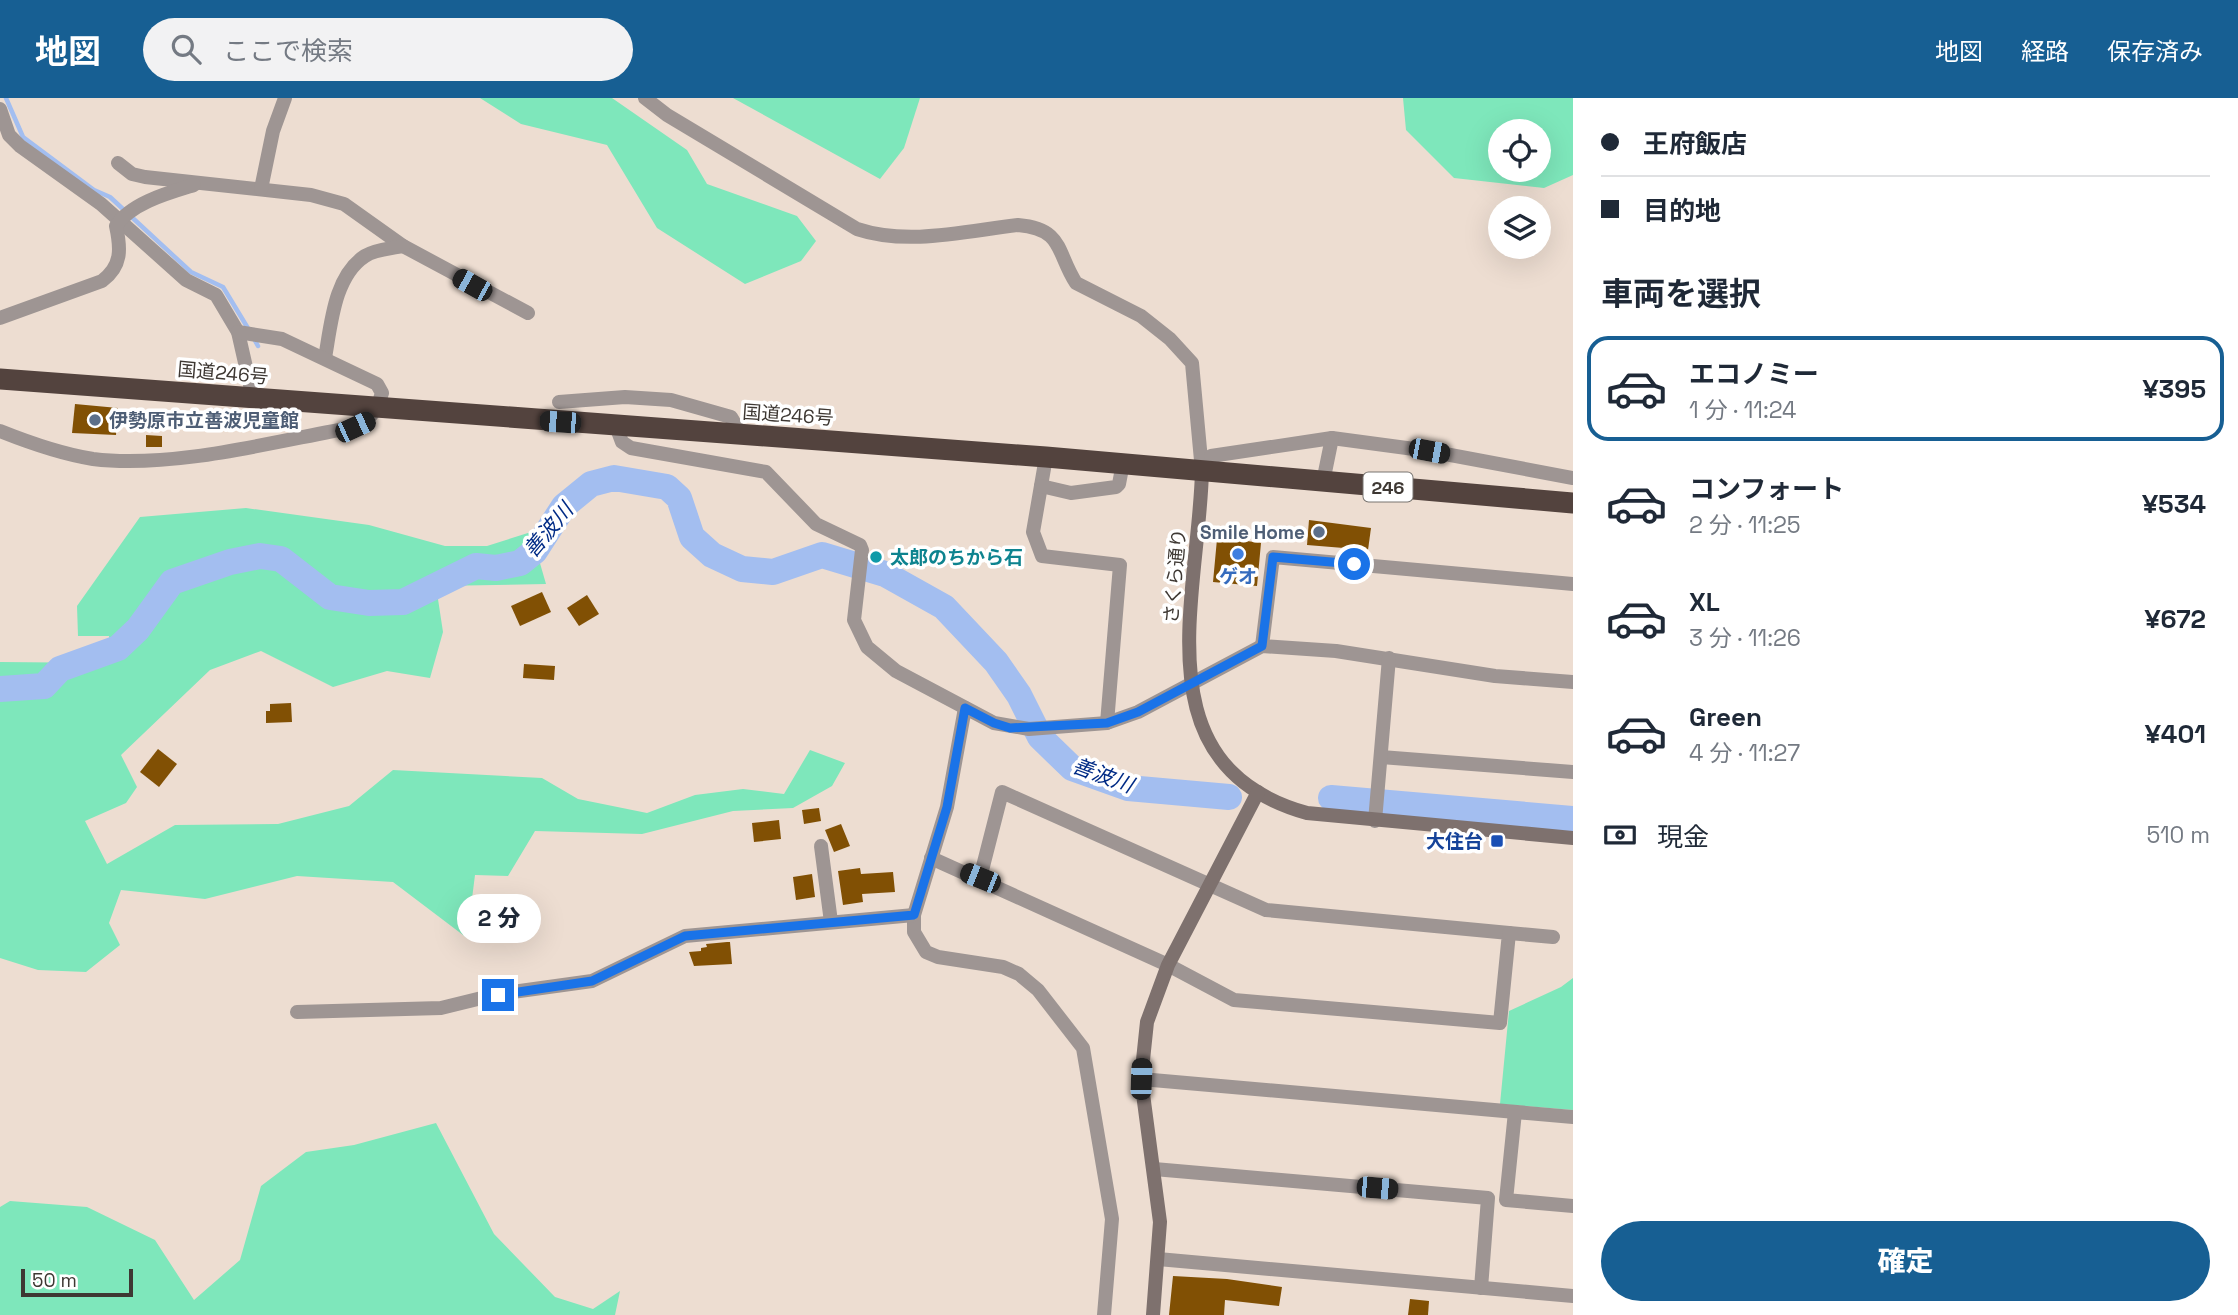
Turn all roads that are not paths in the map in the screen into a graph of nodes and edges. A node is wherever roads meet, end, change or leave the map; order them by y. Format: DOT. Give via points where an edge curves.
graph roads {
  1 [pos="285,98"];
  2 [pos="645,98"];
  3 [pos="0,109"];
  4 [pos="118,163"];
  5 [pos="199,183"];
  6 [pos="261,189"];
  7 [pos="120,221"];
  8 [pos="403,246"];
  9 [pos="528,313"];
  10 [pos="0,318"];
  11 [pos="238,332"];
  12 [pos="325,358"];
  13 [pos="0,379"];
  14 [pos="253,398"];
  15 [pos="559,402"];
  16 [pos="378,408"];
  17 [pos="615,426"];
  18 [pos="0,432"];
  19 [pos="741,434"];
  20 [pos="1332,438"];
  21 [pos="1046,457"];
  22 [pos="1123,463"];
  23 [pos="1206,463"];
  24 [pos="1544,474"];
  25 [pos="1573,478"];
  26 [pos="1323,482"];
  27 [pos="1041,486"];
  28 [pos="1538,500"];
  29 [pos="1573,503"];
  30 [pos="1573,584"];
  31 [pos="1262,646"];
  32 [pos="1389,658"];
  33 [pos="1573,682"];
  34 [pos="1190,684"];
  35 [pos="965,708"];
  36 [pos="1107,723"];
  37 [pos="1381,757"];
  38 [pos="1573,772"];
  39 [pos="1258,792"];
  40 [pos="1375,821"];
  41 [pos="1573,838"];
  42 [pos="821,846"];
  43 [pos="931,858"];
  44 [pos="980,878"];
  45 [pos="1210,884"];
  46 [pos="914,915"];
  47 [pos="831,922"];
  48 [pos="1509,933"];
  49 [pos="1553,937"];
  50 [pos="1168,965"];
  51 [pos="297,1012"];
  52 [pos="1141,1079"];
  53 [pos="1515,1112"];
  54 [pos="1573,1117"];
  55 [pos="1154,1168"];
  56 [pos="1573,1206"];
  57 [pos="1158,1259"];
  58 [pos="1480,1288"];
  59 [pos="1573,1296"];
  60 [pos="1104,1315"];
  61 [pos="1153,1315"];
  1 -- 6 [label="street"];
  2 -- 23 [label="street" via="857,229 902,238 1018,225 1036,226 1049,234 1060,244 1076,284 1141,316 1192,363"];
  3 -- 7 [label="street" via="9,135 20,146"];
  4 -- 5 [label="street" via="132,174"];
  5 -- 6 [label="street"];
  5 -- 7 [label="street" via="130,210"];
  6 -- 8 [label="street" via="344,204"];
  7 -- 10 [label="street" via="116,226 119,260 113,273"];
  7 -- 11 [label="street" via="186,280 216,295"];
  8 -- 9 [label="street"];
  8 -- 12 [label="street" via="363,257 337,293"];
  11 -- 12 [label="street" via="282,339"];
  11 -- 14 [label="street"];
  12 -- 16 [label="street" via="377,384 382,393"];
  13 -- 14 [label="highway, 国道246号 / 246"];
  14 -- 16 [label="highway, 国道246号 / 246"];
  15 -- 19 [label="street" via="625,397 671,400 731,416"];
  16 -- 17 [label="highway, 国道246号 / 246"];
  16 -- 18 [label="street" via="368,421 355,427 165,459 94,459"];
  17 -- 19 [label="highway, 国道246号 / 246"];
  17 -- 35 [label="street" via="622,442 631,448 771,474 816,524 860,545 854,620 867,647 896,671"];
  19 -- 21 [label="highway, 国道246号 / 246"];
  20 -- 23 [label="street"];
  20 -- 24 [label="street"];
  20 -- 26 [label="street"];
  21 -- 22 [label="highway, 国道246号 / 246"];
  21 -- 27 [label="street"];
  22 -- 23 [label="highway, 国道246号 / 246"];
  22 -- 27 [label="street" via="1116,488 1071,493"];
  23 -- 26 [label="highway, 国道246号 / 246"];
  23 -- 34 [label="street, さくら通り" via="1187,661"];
  24 -- 25 [label="street"];
  24 -- 28 [label="street"];
  26 -- 28 [label="highway, 国道246号 / 246"];
  27 -- 36 [label="street" via="1033,532 1042,556 1120,565"];
  28 -- 29 [label="highway, 国道246号 / 246"];
  30 -- 31 [label="street" via="1273,557"];
  31 -- 32 [label="street"];
  31 -- 34 [label="street"];
  32 -- 33 [label="street" via="1495,676"];
  32 -- 37 [label="street"];
  34 -- 36 [label="street"];
  34 -- 39 [label="street, さくら通り" via="1210,742"];
  35 -- 36 [label="street" via="994,723 1036,729"];
  35 -- 43 [label="street" via="947,807"];
  37 -- 38 [label="street"];
  37 -- 40 [label="street"];
  39 -- 40 [label="street, さくら通り" via="1307,813"];
  39 -- 45 [label="street"];
  40 -- 41 [label="street, さくら通り"];
  42 -- 47 [label="street"];
  43 -- 44 [label="street"];
  43 -- 46 [label="street"];
  44 -- 45 [label="street" via="1002,792"];
  44 -- 50 [label="street"];
  45 -- 48 [label="street" via="1266,910"];
  45 -- 50 [label="street"];
  46 -- 47 [label="street"];
  46 -- 60 [label="street" via="915,932 926,952 1019,974 1038,990 1083,1048 1112,1219"];
  47 -- 51 [label="street" via="685,936 592,981 441,1008"];
  48 -- 49 [label="street"];
  48 -- 50 [label="street" via="1500,1023 1234,1000"];
  50 -- 52 [label="street" via="1147,1022"];
  52 -- 53 [label="street"];
  52 -- 55 [label="street"];
  53 -- 54 [label="street"];
  53 -- 56 [label="street" via="1506,1200"];
  55 -- 57 [label="street" via="1160,1223"];
  55 -- 58 [label="street" via="1488,1198"];
  57 -- 58 [label="street"];
  57 -- 61 [label="street"];
  58 -- 59 [label="street"];
}
